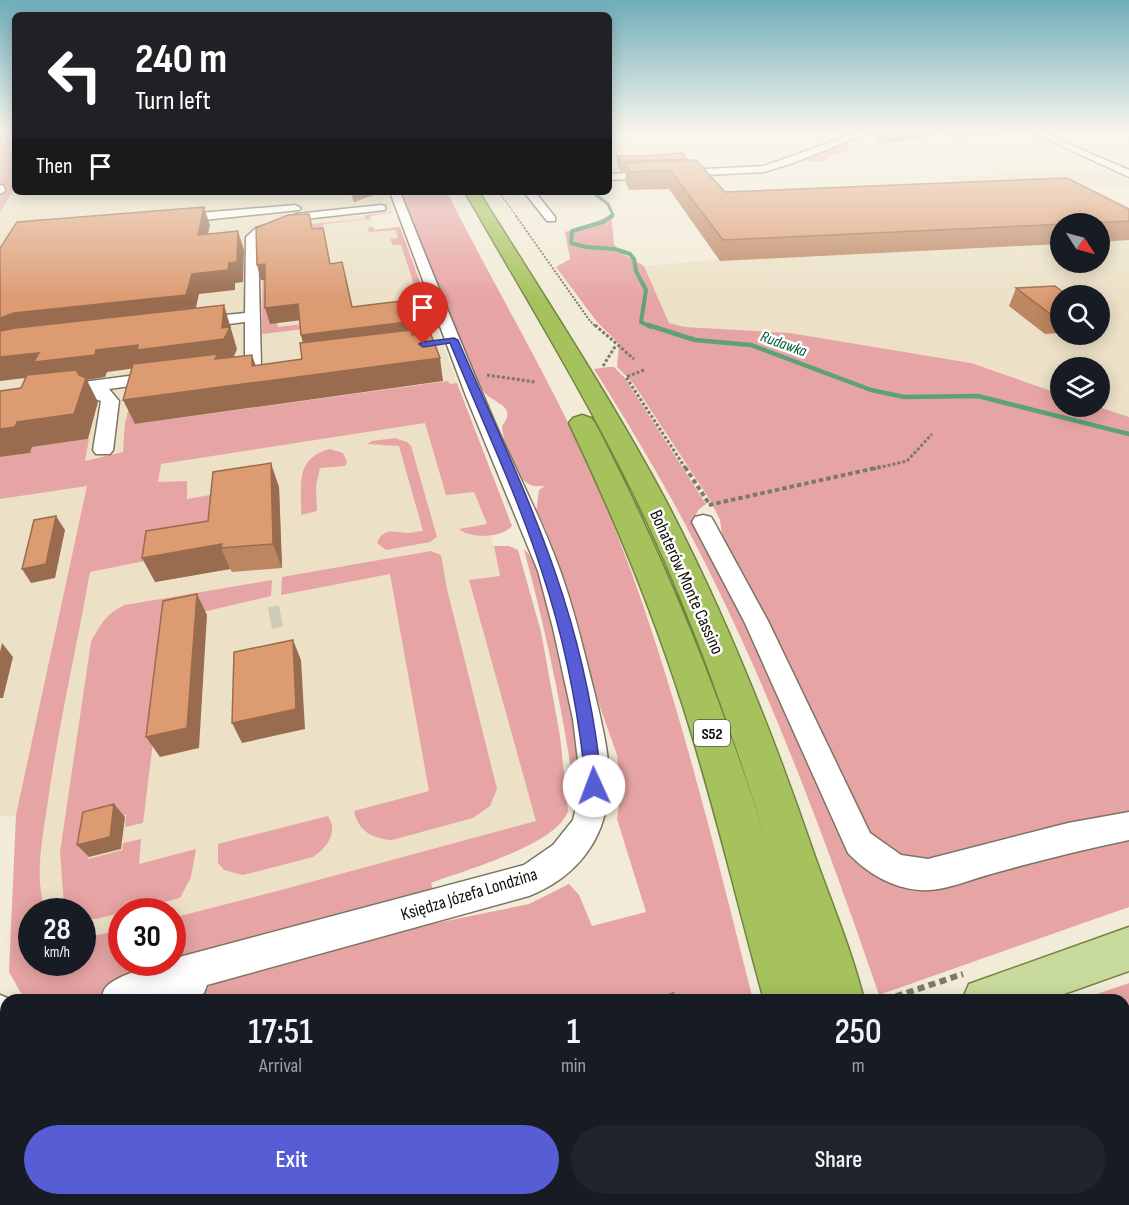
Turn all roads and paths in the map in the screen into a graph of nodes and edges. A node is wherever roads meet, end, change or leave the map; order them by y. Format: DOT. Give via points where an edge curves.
graph roads {
  1 [pos="293,195"];
  2 [pos="459,195"];
  3 [pos="474,195"];
  4 [pos="501,195"];
  5 [pos="531,195"];
  6 [pos="388,200"];
  7 [pos="296,212"];
  8 [pos="551,219"];
  9 [pos="168,220"];
  10 [pos="253,317"];
  11 [pos="186,325"];
  12 [pos="540,345"];
  13 [pos="616,345"];
  14 [pos="634,359"];
  15 [pos="253,366"];
  16 [pos="603,366"];
  17 [pos="644,370"];
  18 [pos="172,376"];
  19 [pos="468,377"];
  20 [pos="535,382"];
  21 [pos="100,389"];
  22 [pos="0,398"];
  23 [pos="573,405"];
  24 [pos="0,407"];
  25 [pos="932,434"];
  26 [pos="103,450"];
  27 [pos="706,514"];
  28 [pos="1129,826"];
  29 [pos="1129,949"];
  30 [pos="242,957"];
  31 [pos="929,986"];
  32 [pos="129,994"];
  33 [pos="168,994"];
  34 [pos="787,994"];
  35 [pos="837,994"];
  36 [pos="904,994"];
  37 [pos="1002,994"];
  1 -- 7 [label="street"];
  2 -- 12 [label="highway"];
  3 -- 35 [label="highway, Bohaterów Monte Cassino / S52" via="585,383 675,550 744,716"];
  4 -- 13 [label="path" via="590,321"];
  5 -- 8 [label="street"];
  6 -- 7 [label="street"];
  6 -- 19 [label="street, Księdza Józefa Londzina" via="443,342"];
  7 -- 9 [label="street"];
  7 -- 10 [label="street" via="286,223 252,237"];
  10 -- 11 [label="street"];
  10 -- 15 [label="street"];
  13 -- 14 [label="path"];
  13 -- 16 [label="path"];
  17 -- 27 [label="path" via="626,377"];
  18 -- 21 [label="street"];
  19 -- 20 [label="path" via="491,374"];
  19 -- 30 [label="street, Księdza Józefa Londzina" via="534,533 560,608 592,748 594,786 587,822 565,856 549,870 529,879"];
  21 -- 22 [label="street"];
  21 -- 24 [label="street"];
  21 -- 26 [label="street" via="110,401"];
  23 -- 34 [label="highway, Bohaterów Monte Cassino / S52" via="646,553 671,615 741,826"];
  25 -- 27 [label="path" via="907,460"];
  27 -- 28 [label="street" via="859,843 872,856 910,875 928,875"];
  29 -- 37 [label="main road"];
  30 -- 32 [label="street, Księdza Józefa Londzina" via="167,978"];
  30 -- 33 [label="street, Księdza Józefa Londzina"];
  31 -- 36 [label="path"];
}
